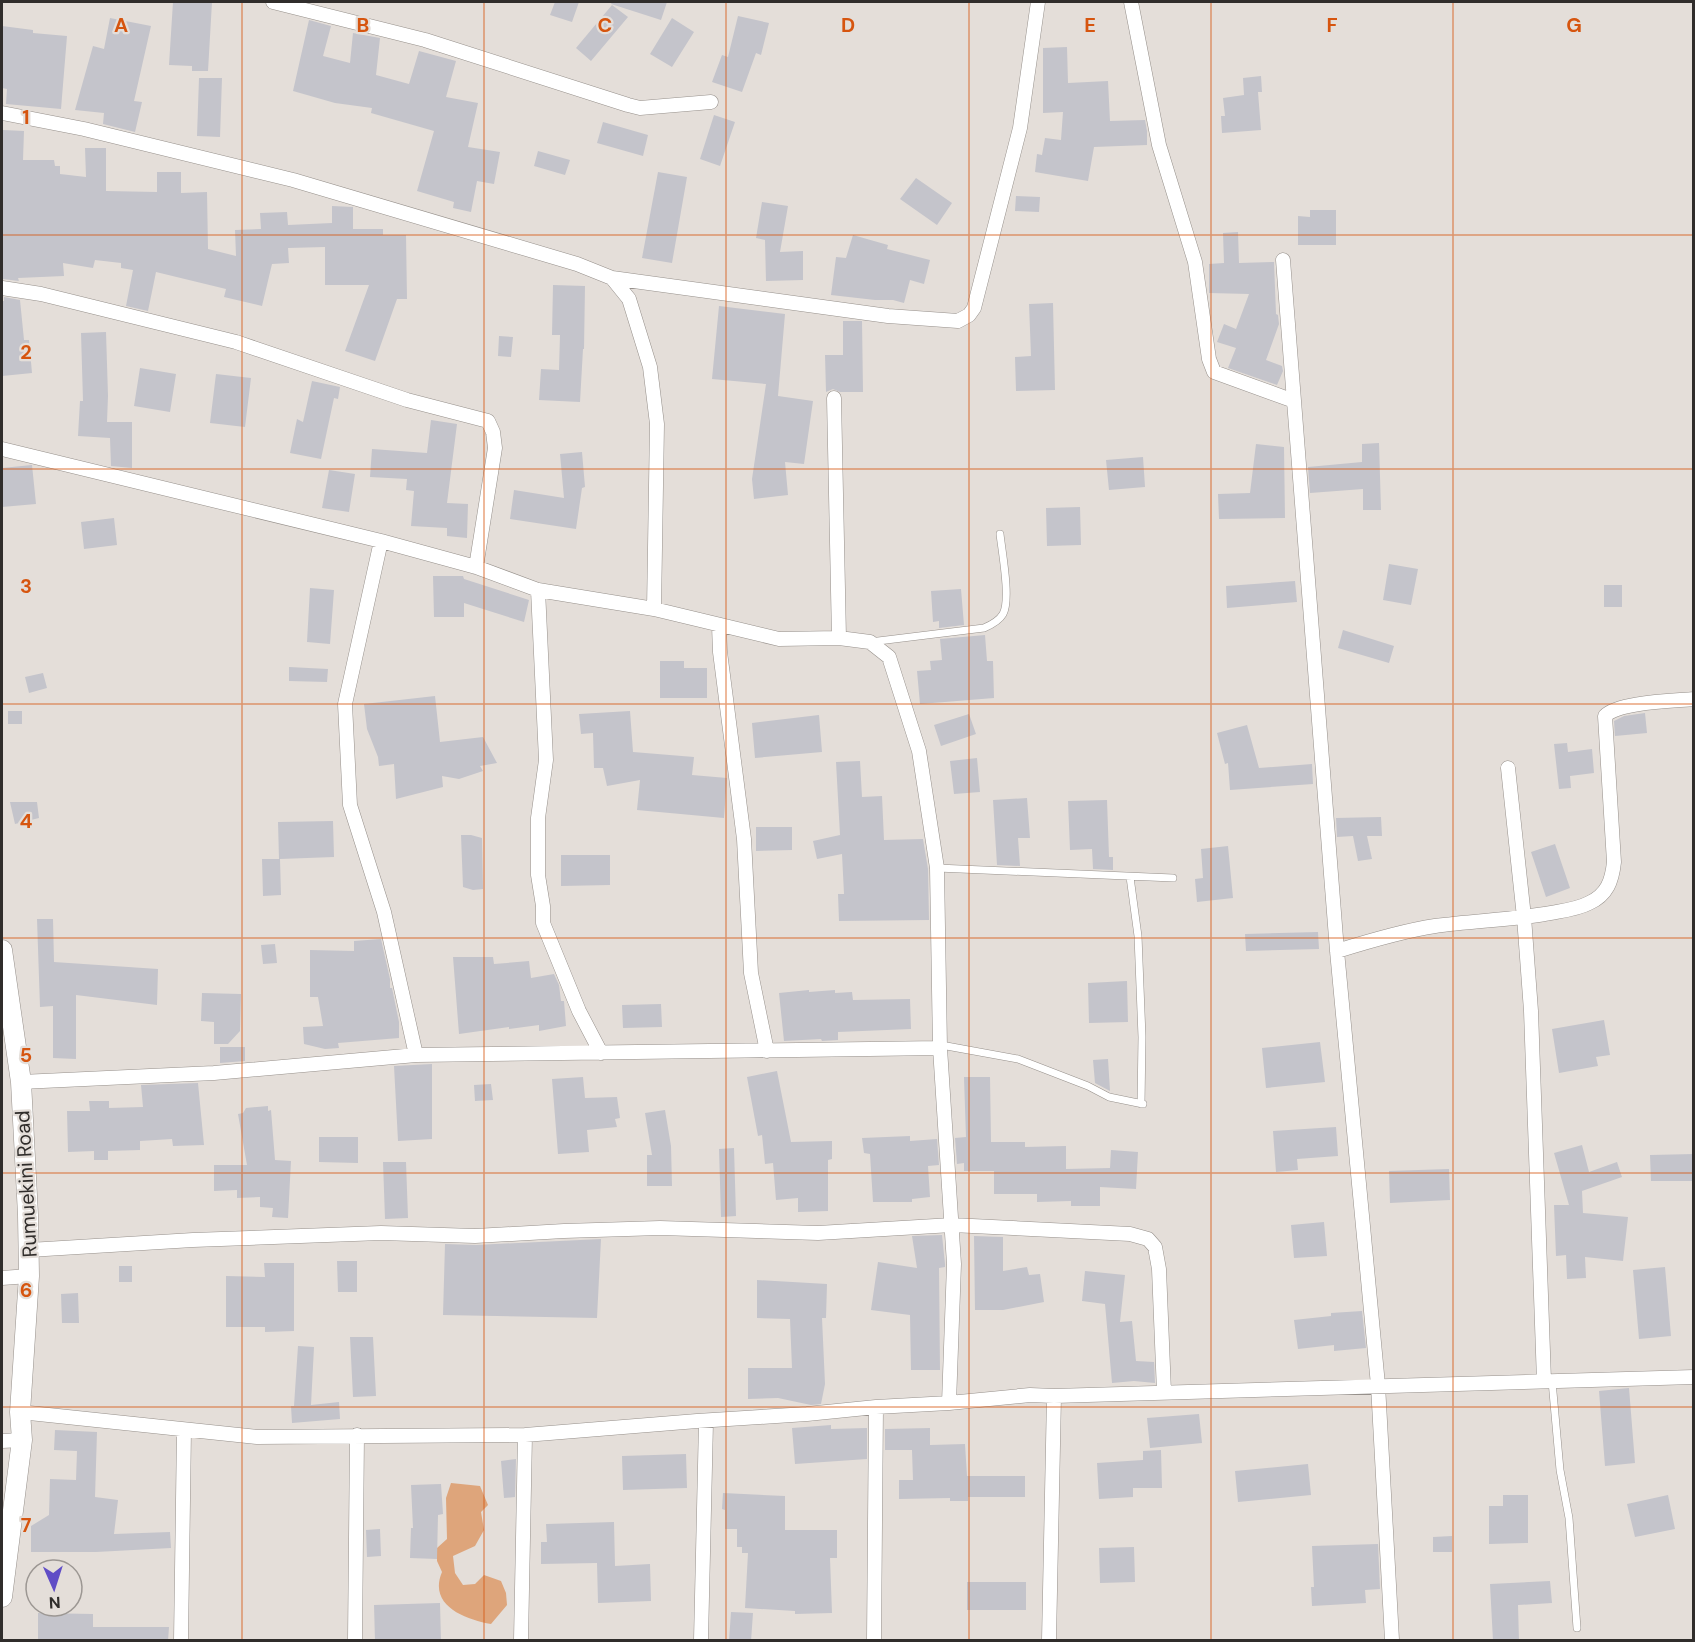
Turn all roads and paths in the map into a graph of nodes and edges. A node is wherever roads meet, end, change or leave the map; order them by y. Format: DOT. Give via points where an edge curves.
graph roads {
  1 [pos="273,2"];
  2 [pos="1038,2"];
  3 [pos="1131,2"];
  4 [pos="711,102"];
  5 [pos="2,113"];
  6 [pos="1283,260"];
  7 [pos="612,278"];
  8 [pos="2,288"];
  9 [pos="834,398"];
  10 [pos="1294,401"];
  11 [pos="2,449"];
  12 [pos="1000,534"];
  13 [pos="381,541"];
  14 [pos="476,567"];
  15 [pos="538,590"];
  16 [pos="654,609"];
  17 [pos="719,626"];
  18 [pos="839,638"];
  19 [pos="870,642"];
  20 [pos="1694,699"];
  21 [pos="1508,768"];
  22 [pos="937,868"];
  23 [pos="1130,877"];
  24 [pos="1173,878"];
  25 [pos="1524,917"];
  26 [pos="2,950"];
  27 [pos="1337,951"];
  28 [pos="4,993"];
  29 [pos="941,1047"];
  30 [pos="767,1051"];
  31 [pos="601,1053"];
  32 [pos="416,1055"];
  33 [pos="21,1082"];
  34 [pos="952,1225"];
  35 [pos="29,1250"];
  36 [pos="29,1276"];
  37 [pos="2,1278"];
  38 [pos="1694,1377"];
  39 [pos="1548,1381"];
  40 [pos="1378,1385"];
  41 [pos="1164,1392"];
  42 [pos="1054,1396"];
  43 [pos="949,1403"];
  44 [pos="876,1407"];
  45 [pos="20,1412"];
  46 [pos="706,1422"];
  47 [pos="184,1430"];
  48 [pos="357,1435"];
  49 [pos="525,1435"];
  50 [pos="22,1440"];
  51 [pos="2,1441"];
  52 [pos="2,1597"];
  53 [pos="1577,1628"];
  54 [pos="181,1641"];
  55 [pos="355,1641"];
  56 [pos="521,1641"];
  57 [pos="701,1641"];
  58 [pos="874,1641"];
  59 [pos="1049,1641"];
  60 [pos="1392,1641"];
  1 -- 4 [label="street" via="426,40 640,108"];
  2 -- 7 [label="street" via="1020,128 969,315 957,321 888,316"];
  3 -- 10 [label="street" via="1159,145 1195,262 1214,372"];
  5 -- 7 [label="street" via="292,180 578,264"];
  6 -- 10 [label="street"];
  7 -- 16 [label="street" via="629,299 650,367 657,424"];
  8 -- 14 [label="street" via="236,342 407,400 488,422 495,448"];
  9 -- 18 [label="street"];
  10 -- 27 [label="street"];
  11 -- 13 [label="street"];
  12 -- 19 [label="lane" via="1007,602 1003,615 994,623 984,628"];
  13 -- 14 [label="street"];
  13 -- 32 [label="street" via="345,704 350,805 384,912"];
  14 -- 15 [label="street"];
  15 -- 16 [label="street"];
  15 -- 31 [label="street" via="546,760 538,818 543,923"];
  16 -- 17 [label="street"];
  17 -- 18 [label="street" via="779,639"];
  17 -- 30 [label="street" via="744,839 751,973"];
  18 -- 19 [label="street"];
  19 -- 22 [label="street" via="889,657 919,751"];
  20 -- 25 [label="street" via="1627,706 1607,713 1613,876 1602,894 1589,903"];
  21 -- 25 [label="street"];
  22 -- 23 [label="lane"];
  22 -- 29 [label="street"];
  23 -- 24 [label="lane"];
  23 -- 29 [label="lane" via="1138,936 1142,1104 1109,1097 1018,1059"];
  25 -- 27 [label="street" via="1396,933"];
  25 -- 39 [label="street"];
  26 -- 28 [label="street, Rumuekini Road"];
  27 -- 40 [label="street"];
  28 -- 33 [label="street, Rumuekini Road"];
  29 -- 30 [label="street"];
  29 -- 34 [label="street"];
  30 -- 31 [label="street"];
  31 -- 32 [label="street"];
  32 -- 33 [label="street" via="214,1073"];
  33 -- 35 [label="street, Rumuekini Road"];
  34 -- 35 [label="street" via="819,1233 660,1228 475,1236 381,1233"];
  34 -- 41 [label="street" via="1130,1234 1148,1239 1155,1247 1159,1269"];
  34 -- 43 [label="street"];
  35 -- 36 [label="street, Rumuekini Road"];
  36 -- 37 [label="street"];
  36 -- 45 [label="street, Rumuekini Road"];
  38 -- 39 [label="street"];
  39 -- 40 [label="street"];
  39 -- 53 [label="lane" via="1569,1518"];
  40 -- 41 [label="street"];
  40 -- 60 [label="street"];
  41 -- 42 [label="street"];
  42 -- 43 [label="street"];
  42 -- 59 [label="street"];
  43 -- 44 [label="street"];
  44 -- 46 [label="street"];
  44 -- 58 [label="street"];
  45 -- 47 [label="street"];
  45 -- 50 [label="street, Rumuekini Road"];
  46 -- 49 [label="street"];
  46 -- 57 [label="street"];
  47 -- 48 [label="street" via="256,1437"];
  47 -- 54 [label="street"];
  48 -- 49 [label="street"];
  48 -- 55 [label="street"];
  49 -- 56 [label="street"];
  50 -- 51 [label="street"];
  50 -- 52 [label="street, Rumuekini Road"];
}
